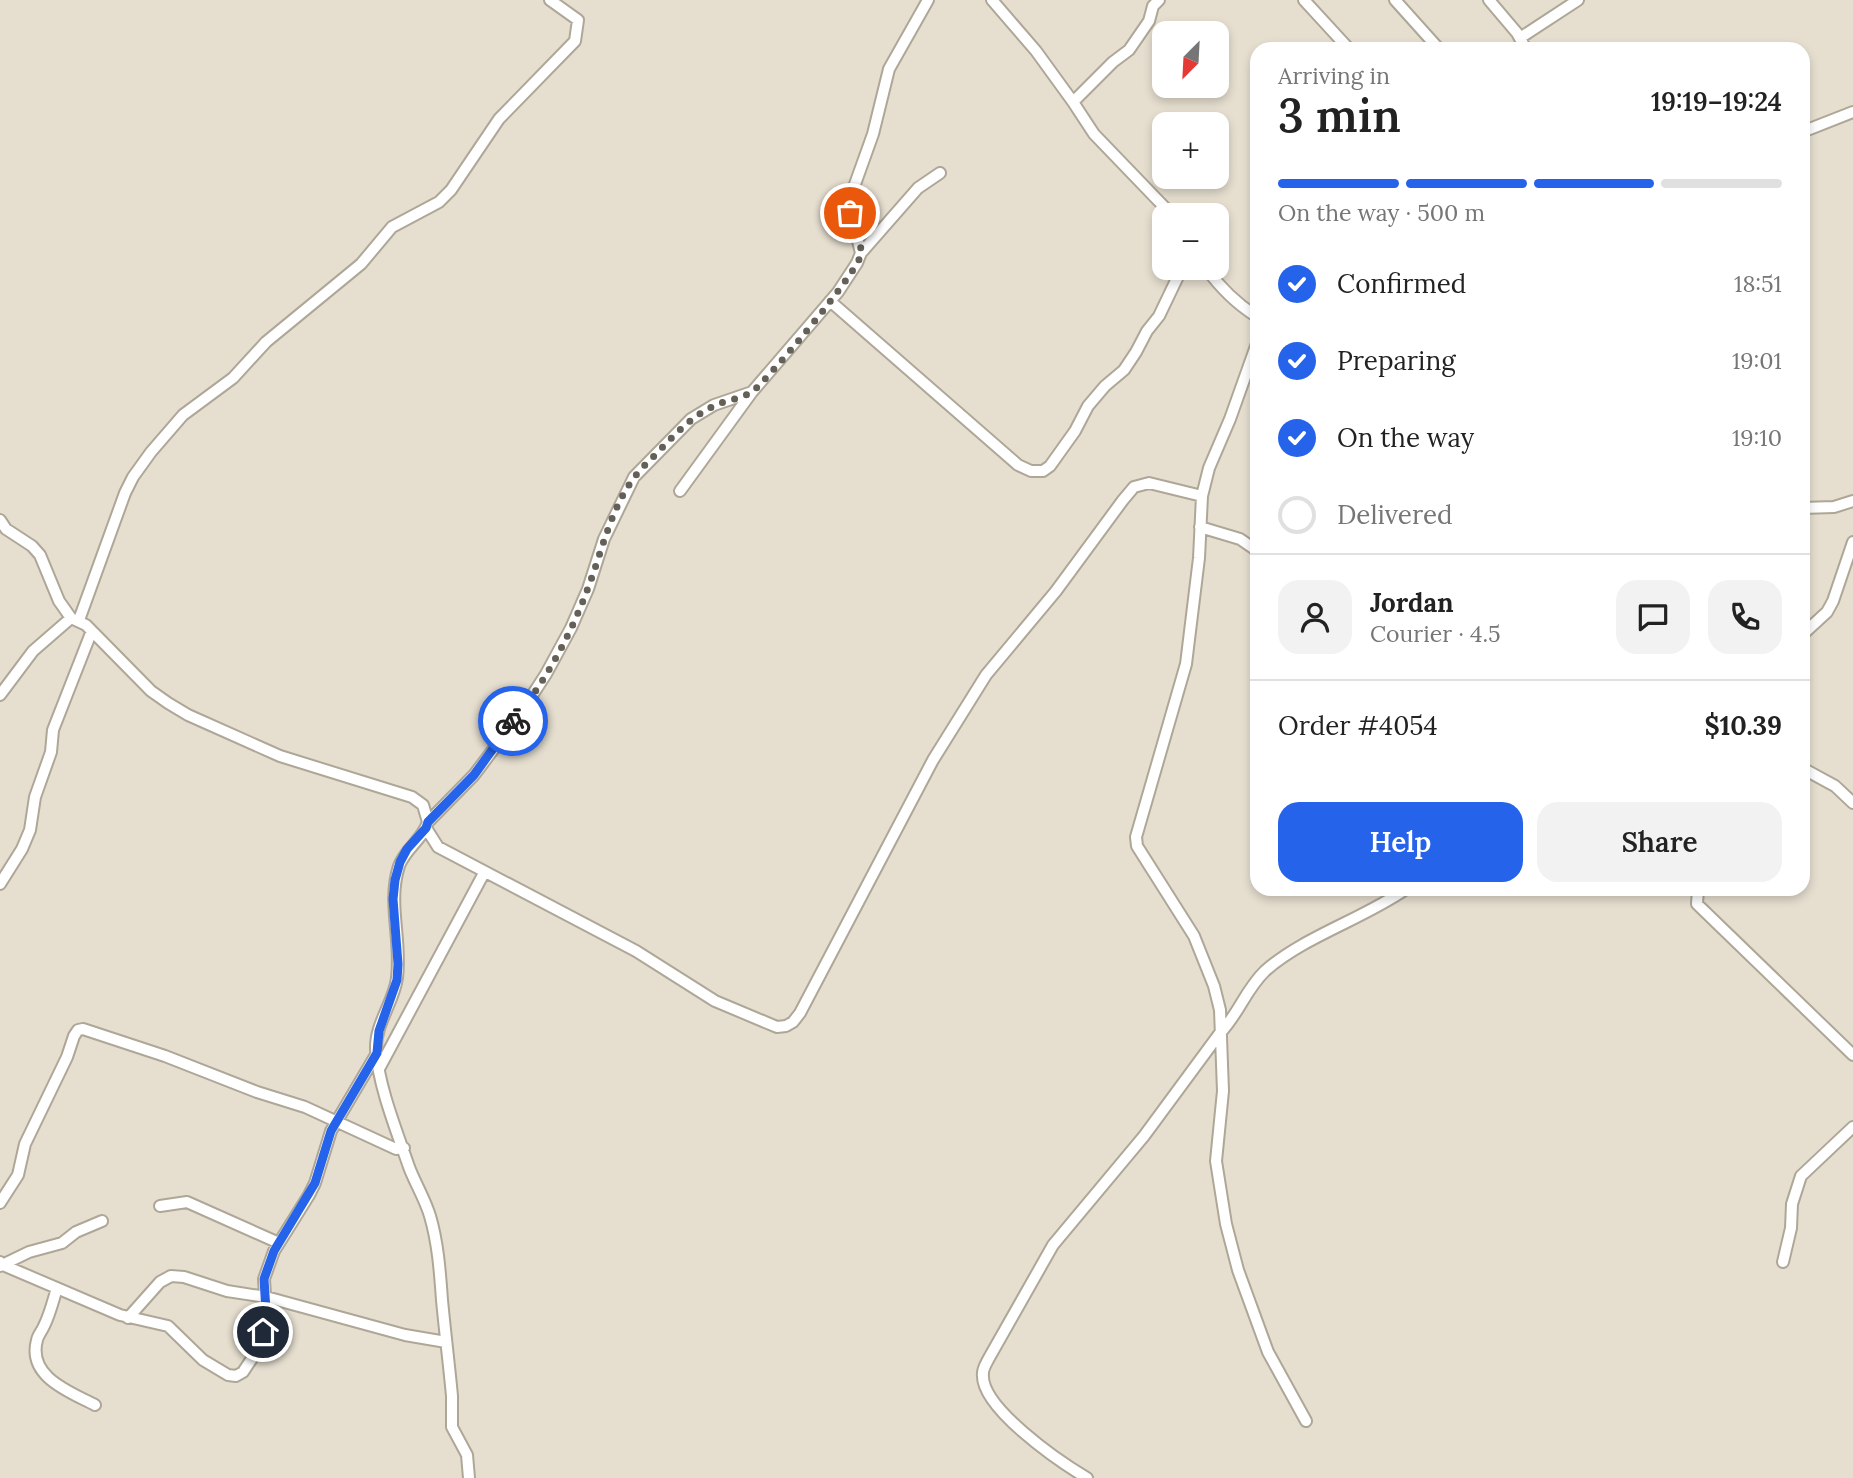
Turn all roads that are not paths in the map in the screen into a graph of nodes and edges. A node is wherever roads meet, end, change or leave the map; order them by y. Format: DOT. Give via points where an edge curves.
graph roads {
  1 [pos="550,0"];
  2 [pos="928,0"];
  3 [pos="992,0"];
  4 [pos="1159,0"];
  5 [pos="1304,0"];
  6 [pos="1395,0"];
  7 [pos="1489,0"];
  8 [pos="1578,0"];
  9 [pos="1520,38"];
  10 [pos="1343,42"];
  11 [pos="1433,42"];
  12 [pos="1522,42"];
  13 [pos="1073,102"];
  14 [pos="1853,112"];
  15 [pos="1810,129"];
  16 [pos="940,173"];
  17 [pos="1160,203"];
  18 [pos="861,253"];
  19 [pos="1176,280"];
  20 [pos="1215,280"];
  21 [pos="830,301"];
  22 [pos="1250,312"];
  23 [pos="1250,363"];
  24 [pos="752,392"];
  25 [pos="680,491"];
  26 [pos="1202,496"];
  27 [pos="1853,501"];
  28 [pos="1810,508"];
  29 [pos="0,520"];
  30 [pos="1200,527"];
  31 [pos="1853,542"];
  32 [pos="1250,546"];
  33 [pos="75,619"];
  34 [pos="1810,628"];
  35 [pos="91,633"];
  36 [pos="0,695"];
  37 [pos="1810,772"];
  38 [pos="1853,803"];
  39 [pos="427,825"];
  40 [pos="484,873"];
  41 [pos="0,884"];
  42 [pos="1393,896"];
  43 [pos="1698,896"];
  44 [pos="1220,1032"];
  45 [pos="377,1053"];
  46 [pos="1853,1055"];
  47 [pos="380,1067"];
  48 [pos="337,1122"];
  49 [pos="1853,1127"];
  50 [pos="404,1148"];
  51 [pos="0,1203"];
  52 [pos="160,1206"];
  53 [pos="102,1221"];
  54 [pos="279,1243"];
  55 [pos="1783,1262"];
  56 [pos="1,1264"];
  57 [pos="57,1288"];
  58 [pos="266,1297"];
  59 [pos="128,1318"];
  60 [pos="446,1342"];
  61 [pos="95,1405"];
  62 [pos="1306,1421"];
  63 [pos="469,1478"];
  64 [pos="1087,1478"];
  1 -- 33 [label="street" via="578,20 575,41 499,120 439,202 387,231 361,264 266,342 233,378 183,415 133,477"];
  2 -- 18 [label="street" via="889,69 854,187 850,213"];
  3 -- 13 [label="street"];
  4 -- 13 [label="street" via="1129,50"];
  5 -- 10 [label="street"];
  6 -- 11 [label="street"];
  7 -- 9 [label="street"];
  8 -- 9 [label="street"];
  9 -- 12 [label="street"];
  13 -- 17 [label="street" via="1094,134"];
  14 -- 15 [label="street"];
  16 -- 18 [label="street" via="918,188"];
  18 -- 21 [label="street"];
  19 -- 21 [label="street" via="1124,370 1088,406 1042,471 1018,465"];
  20 -- 22 [label="street"];
  21 -- 24 [label="street"];
  23 -- 26 [label="street"];
  24 -- 25 [label="street"];
  24 -- 39 [label="street" via="691,419 634,477 604,539 588,589 546,674 474,775"];
  26 -- 30 [label="street"];
  26 -- 40 [label="street" via="1149,483 1134,487 1123,500 986,675 933,760 800,1013 786,1026 765,1023 716,1001 636,951"];
  27 -- 28 [label="street"];
  29 -- 33 [label="street" via="40,555 60,601"];
  30 -- 32 [label="street"];
  30 -- 44 [label="street" via="1186,664 1136,837 1137,846 1194,936 1217,998"];
  31 -- 34 [label="street" via="1833,601"];
  33 -- 35 [label="street"];
  33 -- 36 [label="street" via="33,651"];
  35 -- 39 [label="street" via="151,691 178,709 280,756 412,797 423,805"];
  35 -- 41 [label="street" via="52,730 51,752 35,797 30,830"];
  37 -- 38 [label="street"];
  39 -- 40 [label="street" via="438,847"];
  39 -- 45 [label="street" via="407,849 395,880 397,980 379,1031"];
  40 -- 47 [label="street"];
  42 -- 44 [label="street" via="1266,970"];
  43 -- 46 [label="street" via="1698,904"];
  44 -- 62 [label="street" via="1223,1091 1216,1161 1226,1224 1268,1352"];
  44 -- 64 [label="street" via="1144,1136 1053,1245 983,1371 989,1394 1032,1442"];
  45 -- 47 [label="street"];
  45 -- 48 [label="street"];
  47 -- 50 [label="street" via="380,1080"];
  48 -- 50 [label="street" via="388,1147"];
  48 -- 51 [label="street" via="83,1028 74,1036 25,1144 18,1175"];
  48 -- 54 [label="street" via="315,1183"];
  49 -- 55 [label="street" via="1801,1176"];
  50 -- 60 [label="street" via="437,1243"];
  52 -- 54 [label="street" via="187,1202"];
  53 -- 56 [label="street" via="52,1247"];
  54 -- 58 [label="street" via="264,1279"];
  56 -- 57 [label="street"];
  57 -- 59 [label="street"];
  57 -- 61 [label="street" via="37,1340 40,1369 55,1384"];
  58 -- 59 [label="street" via="171,1276"];
  58 -- 59 [label="street" via="263,1332 253,1357 236,1376 204,1360 168,1326"];
  58 -- 60 [label="street"];
  60 -- 63 [label="street" via="452,1427 467,1455"];
}
